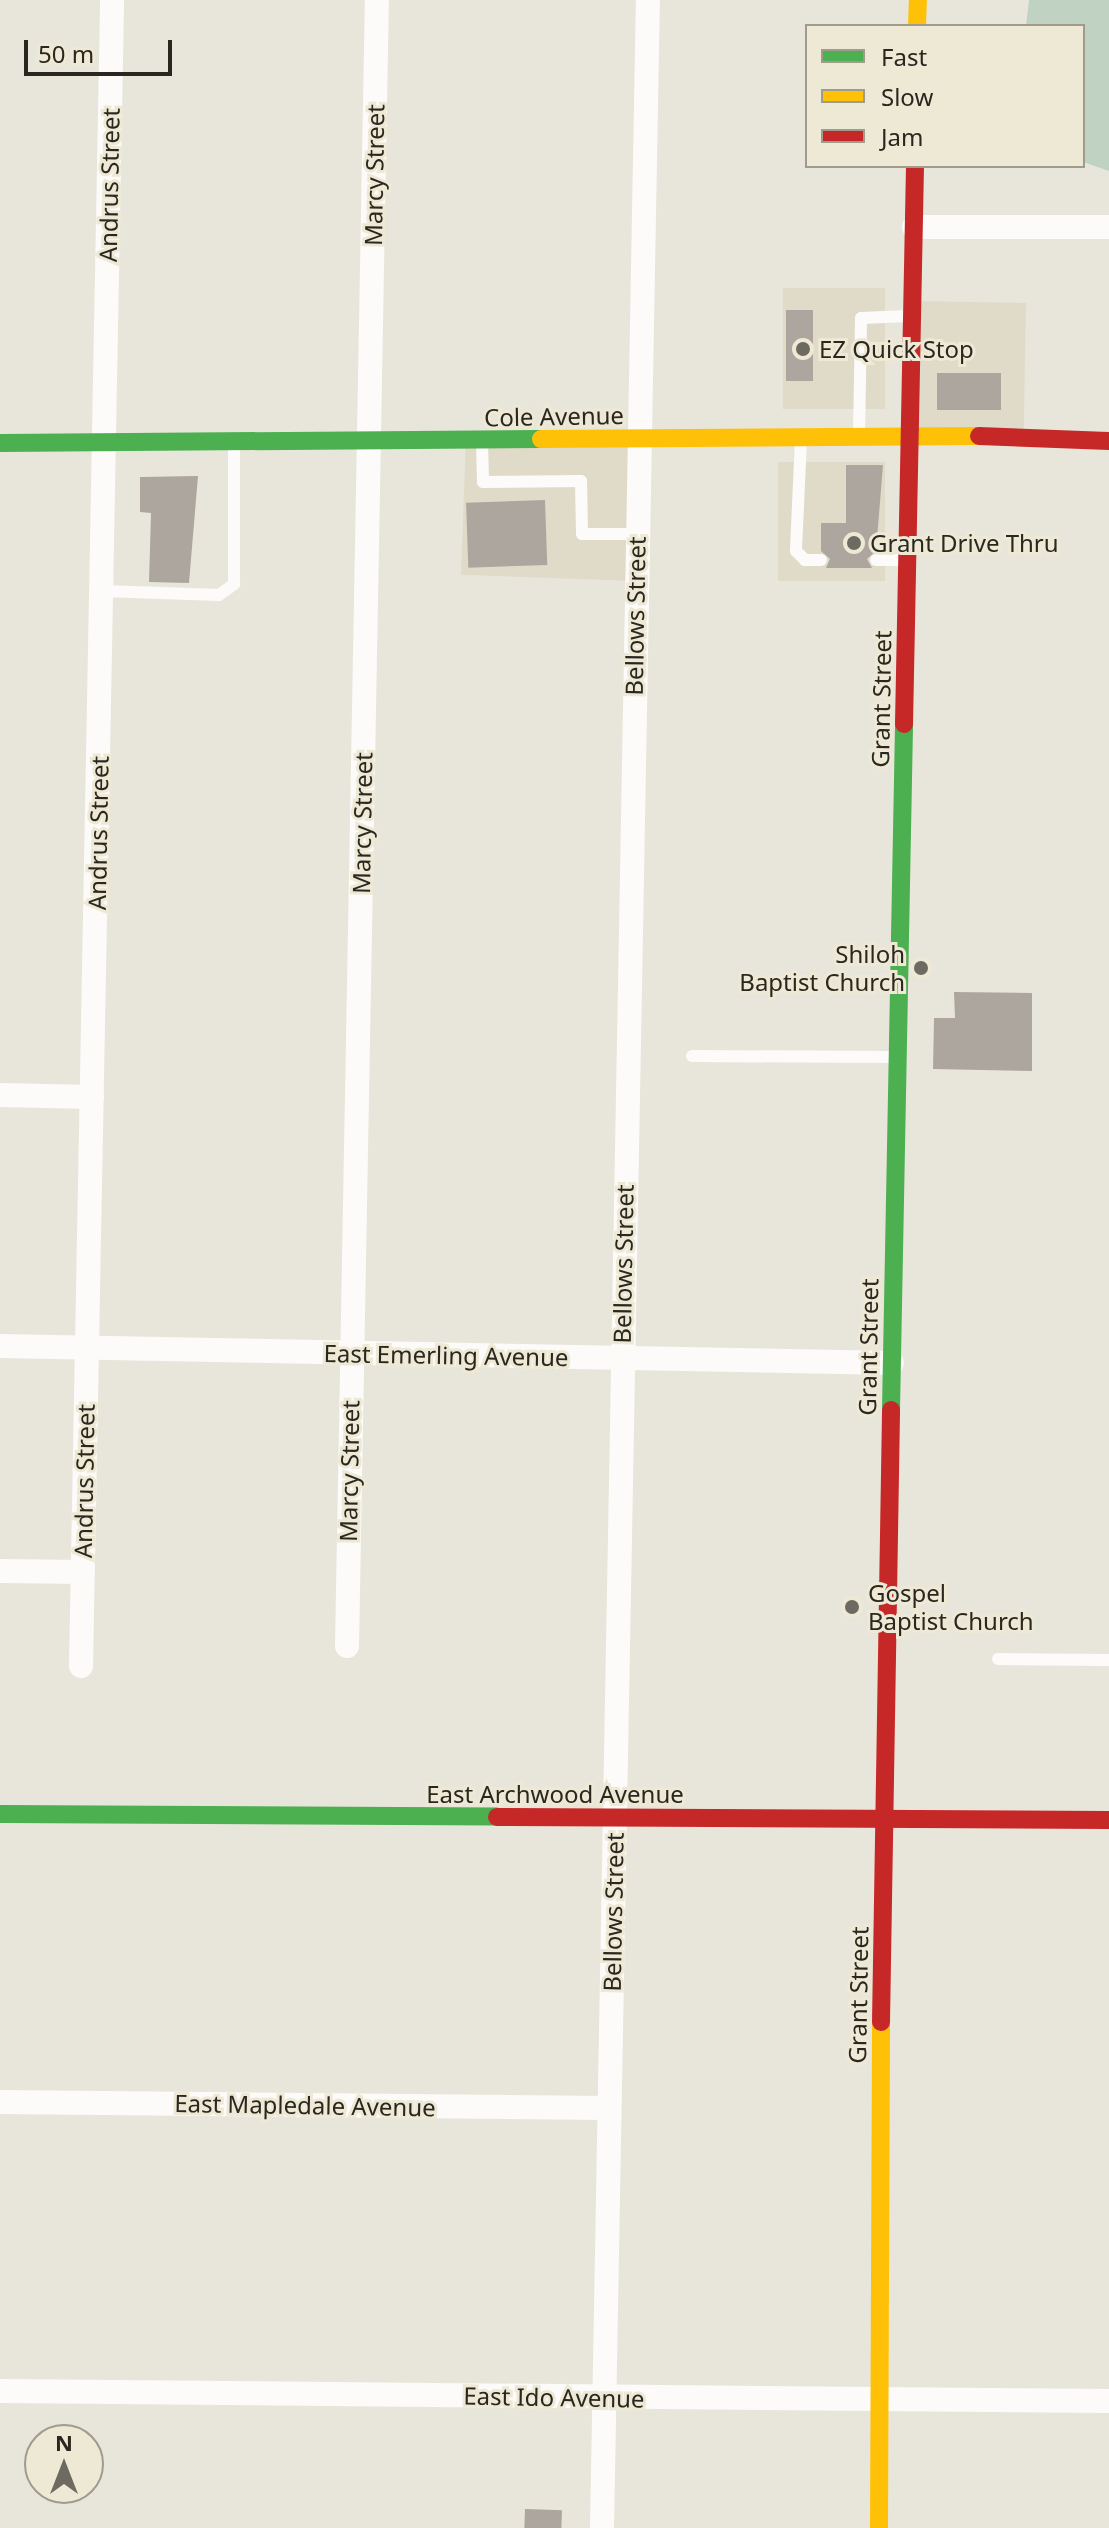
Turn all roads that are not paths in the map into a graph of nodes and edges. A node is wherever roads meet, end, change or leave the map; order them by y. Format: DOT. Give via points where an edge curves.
graph roads {
  1 [pos="112,0"];
  2 [pos="377,0"];
  3 [pos="648,0"];
  4 [pos="918,0"];
  5 [pos="917,24"];
  6 [pos="915,168"];
  7 [pos="914,227"];
  8 [pos="1109,227"];
  9 [pos="913,316"];
  10 [pos="640,438"];
  11 [pos="859,438"];
  12 [pos="911,438"];
  13 [pos="801,439"];
  14 [pos="482,441"];
  15 [pos="1109,441"];
  16 [pos="107,442"];
  17 [pos="371,442"];
  18 [pos="0,443"];
  19 [pos="234,443"];
  20 [pos="637,534"];
  21 [pos="821,560"];
  22 [pos="876,560"];
  23 [pos="908,560"];
  24 [pos="103,591"];
  25 [pos="692,1056"];
  26 [pos="898,1057"];
  27 [pos="0,1095"];
  28 [pos="92,1097"];
  29 [pos="0,1346"];
  30 [pos="87,1348"];
  31 [pos="351,1352"];
  32 [pos="621,1359"];
  33 [pos="892,1363"];
  34 [pos="0,1571"];
  35 [pos="82,1572"];
  36 [pos="347,1646"];
  37 [pos="998,1659"];
  38 [pos="1109,1660"];
  39 [pos="81,1666"];
  40 [pos="0,1814"];
  41 [pos="884,1817"];
  42 [pos="614,1819"];
  43 [pos="1109,1820"];
  44 [pos="0,2102"];
  45 [pos="609,2108"];
  46 [pos="0,2391"];
  47 [pos="606,2398"];
  48 [pos="876,2400"];
  49 [pos="1109,2401"];
  50 [pos="602,2528"];
  51 [pos="879,2528"];
  1 -- 16 [label="street, Andrus Street"];
  2 -- 17 [label="street, Marcy Street"];
  3 -- 10 [label="street, Bellows Street"];
  4 -- 5 [label="street"];
  6 -- 7 [label="street, Grant Street"];
  7 -- 8 [label="street"];
  7 -- 9 [label="street, Grant Street"];
  9 -- 11 [label="lane" via="861,318"];
  9 -- 12 [label="street, Grant Street"];
  10 -- 13 [label="street, Cole Avenue"];
  10 -- 14 [label="street, Cole Avenue"];
  10 -- 20 [label="street, Bellows Street"];
  11 -- 12 [label="street, Cole Avenue"];
  11 -- 13 [label="street, Cole Avenue"];
  12 -- 15 [label="street, Cole Avenue"];
  12 -- 23 [label="street, Grant Street"];
  13 -- 21 [label="lane" via="796,551 805,560"];
  14 -- 17 [label="street, Cole Avenue"];
  14 -- 20 [label="lane" via="483,482 581,481 582,534"];
  16 -- 18 [label="street, Cole Avenue"];
  16 -- 19 [label="street, Cole Avenue"];
  16 -- 24 [label="street, Andrus Street"];
  17 -- 19 [label="street, Cole Avenue"];
  17 -- 31 [label="street, Marcy Street"];
  19 -- 24 [label="lane" via="234,584 219,595"];
  20 -- 32 [label="street, Bellows Street"];
  22 -- 23 [label="lane"];
  23 -- 26 [label="street, Grant Street"];
  24 -- 28 [label="street, Andrus Street"];
  25 -- 26 [label="lane"];
  26 -- 33 [label="street, Grant Street"];
  27 -- 28 [label="street"];
  28 -- 30 [label="street, Andrus Street"];
  29 -- 30 [label="street, East Emerling Avenue"];
  30 -- 31 [label="street, East Emerling Avenue"];
  30 -- 35 [label="street, Andrus Street"];
  31 -- 32 [label="street, East Emerling Avenue"];
  31 -- 36 [label="street, Marcy Street"];
  32 -- 33 [label="street, East Emerling Avenue"];
  32 -- 42 [label="street, Bellows Street"];
  33 -- 41 [label="street, Grant Street"];
  34 -- 35 [label="street"];
  35 -- 39 [label="street, Andrus Street"];
  37 -- 38 [label="lane"];
  40 -- 42 [label="street, East Archwood Avenue"];
  41 -- 42 [label="street, East Archwood Avenue"];
  41 -- 43 [label="street, East Archwood Avenue"];
  41 -- 48 [label="street, Grant Street"];
  42 -- 45 [label="street, Bellows Street"];
  44 -- 45 [label="street, East Mapledale Avenue"];
  45 -- 47 [label="street, Bellows Street"];
  46 -- 47 [label="street, East Ido Avenue"];
  47 -- 48 [label="street, East Ido Avenue"];
  47 -- 50 [label="street, Bellows Street"];
  48 -- 49 [label="street, East Ido Avenue"];
  48 -- 51 [label="street, Grant Street"];
}
